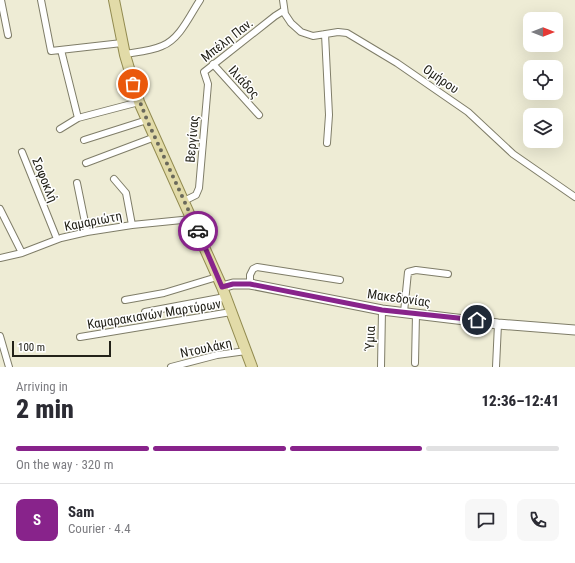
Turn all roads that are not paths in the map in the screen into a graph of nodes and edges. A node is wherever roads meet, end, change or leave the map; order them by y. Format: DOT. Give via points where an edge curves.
graph roads {
  1 [pos="1,0"];
  2 [pos="41,0"];
  3 [pos="114,0"];
  4 [pos="200,0"];
  5 [pos="283,0"];
  6 [pos="283,11"];
  7 [pos="325,34"];
  8 [pos="8,35"];
  9 [pos="122,43"];
  10 [pos="61,50"];
  11 [pos="125,54"];
  12 [pos="213,64"];
  13 [pos="204,72"];
  14 [pos="140,102"];
  15 [pos="259,115"];
  16 [pos="78,118"];
  17 [pos="147,120"];
  18 [pos="60,129"];
  19 [pos="155,137"];
  20 [pos="84,140"];
  21 [pos="327,143"];
  22 [pos="22,152"];
  23 [pos="86,163"];
  24 [pos="114,179"];
  25 [pos="76,182"];
  26 [pos="575,197"];
  27 [pos="184,201"];
  28 [pos="0,209"];
  29 [pos="192,219"];
  30 [pos="132,225"];
  31 [pos="87,232"];
  32 [pos="57,239"];
  33 [pos="22,253"];
  34 [pos="0,258"];
  35 [pos="448,274"];
  36 [pos="340,280"];
  37 [pos="219,282"];
  38 [pos="250,284"];
  39 [pos="225,297"];
  40 [pos="125,300"];
  41 [pos="382,310"];
  42 [pos="145,312"];
  43 [pos="231,312"];
  44 [pos="404,312"];
  45 [pos="416,314"];
  46 [pos="498,324"];
  47 [pos="575,330"];
  48 [pos="0,336"];
  49 [pos="80,337"];
  50 [pos="246,351"];
  51 [pos="415,362"];
  52 [pos="9,367"];
  53 [pos="171,367"];
  54 [pos="252,367"];
  55 [pos="381,367"];
  56 [pos="496,367"];
  1 -- 8 [label="street"];
  2 -- 10 [label="street" via="51,51"];
  3 -- 9 [label="main road"];
  4 -- 11 [label="street" via="169,42 160,47"];
  5 -- 6 [label="street"];
  6 -- 7 [label="street, Ομήρου" via="291,24 301,32 309,35"];
  6 -- 12 [label="street, Μπέλη Παν."];
  7 -- 21 [label="street" via="329,115"];
  7 -- 26 [label="street, Ομήρου" via="348,33 413,72 478,120 522,161"];
  9 -- 10 [label="street"];
  9 -- 11 [label="main road"];
  10 -- 16 [label="street"];
  11 -- 14 [label="main road"];
  12 -- 13 [label="street, Μπέλη Παν."];
  12 -- 15 [label="street, Ιλιάδος"];
  13 -- 27 [label="street, Βεργίνας" via="207,91 198,188 196,195"];
  14 -- 16 [label="street"];
  14 -- 17 [label="main road"];
  16 -- 18 [label="street"];
  17 -- 19 [label="main road"];
  17 -- 20 [label="street"];
  19 -- 23 [label="street"];
  19 -- 27 [label="main road"];
  22 -- 32 [label="street, Σοφοκλή"];
  24 -- 30 [label="street" via="126,193"];
  25 -- 31 [label="street"];
  27 -- 29 [label="main road"];
  28 -- 33 [label="street"];
  29 -- 30 [label="street, Καμαριώτη"];
  29 -- 37 [label="main road"];
  30 -- 31 [label="street, Καμαριώτη"];
  31 -- 32 [label="street, Καμαριώτη"];
  32 -- 33 [label="street, Καμαριώτη"];
  33 -- 34 [label="street, Καμαριώτη"];
  35 -- 44 [label="street" via="416,270 408,272"];
  36 -- 38 [label="street" via="257,267 253,268 250,275"];
  37 -- 38 [label="street, Μακεδονίας"];
  37 -- 39 [label="main road"];
  37 -- 40 [label="street"];
  38 -- 41 [label="street, Μακεδονίας"];
  39 -- 42 [label="street"];
  39 -- 43 [label="main road"];
  41 -- 44 [label="street, Μακεδονίας"];
  41 -- 55 [label="street, Ύμια"];
  43 -- 49 [label="street, Καμαρακιανών Μαρτύρων"];
  43 -- 50 [label="main road"];
  44 -- 45 [label="street, Μακεδονίας"];
  45 -- 46 [label="street, Μακεδονίας"];
  45 -- 51 [label="street"];
  46 -- 47 [label="street, Μακεδονίας"];
  46 -- 56 [label="street"];
  48 -- 52 [label="street"];
  50 -- 53 [label="street, Ντουλάκη" via="217,355"];
  50 -- 54 [label="main road"];
}
